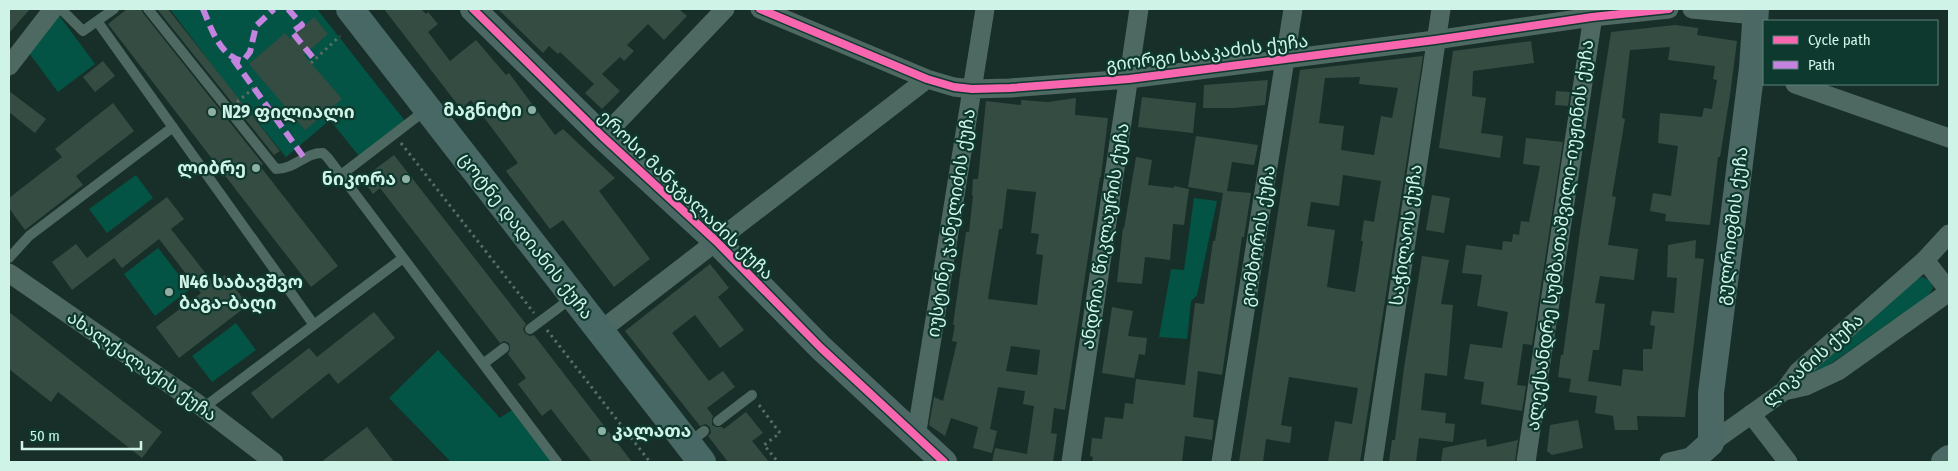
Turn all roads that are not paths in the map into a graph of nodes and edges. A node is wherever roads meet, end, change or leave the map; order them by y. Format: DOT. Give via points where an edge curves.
graph roads {
  1 [pos="53,9"];
  2 [pos="61,9"];
  3 [pos="114,9"];
  4 [pos="148,9"];
  5 [pos="350,9"];
  6 [pos="473,9"];
  7 [pos="725,9"];
  8 [pos="760,9"];
  9 [pos="985,9"];
  10 [pos="1139,9"];
  11 [pos="1294,9"];
  12 [pos="1441,9"];
  13 [pos="1670,9"];
  14 [pos="1692,9"];
  15 [pos="1756,12"];
  16 [pos="1593,13"];
  17 [pos="795,15"];
  18 [pos="98,21"];
  19 [pos="1435,40"];
  20 [pos="1286,58"];
  21 [pos="9,66"];
  22 [pos="1758,71"];
  23 [pos="927,78"];
  24 [pos="1128,79"];
  25 [pos="1798,85"];
  26 [pos="972,89"];
  27 [pos="427,109"];
  28 [pos="173,127"];
  29 [pos="603,137"];
  30 [pos="1949,138"];
  31 [pos="341,175"];
  32 [pos="1949,234"];
  33 [pos="716,241"];
  34 [pos="9,258"];
  35 [pos="403,258"];
  36 [pos="1925,260"];
  37 [pos="9,273"];
  38 [pos="1949,291"];
  39 [pos="573,296"];
  40 [pos="314,325"];
  41 [pos="530,329"];
  42 [pos="600,331"];
  43 [pos="504,348"];
  44 [pos="483,364"];
  45 [pos="1784,391"];
  46 [pos="752,394"];
  47 [pos="203,408"];
  48 [pos="1751,414"];
  49 [pos="718,421"];
  50 [pos="916,437"];
  51 [pos="698,446"];
  52 [pos="1698,454"];
  53 [pos="1949,458"];
  54 [pos="274,462"];
  55 [pos="557,462"];
  56 [pos="944,462"];
  57 [pos="1071,462"];
  58 [pos="1222,462"];
  59 [pos="1373,462"];
  60 [pos="1526,462"];
  61 [pos="1669,462"];
  62 [pos="1788,462"];
  63 [pos="1944,462"];
  1 -- 21 [label="street"];
  2 -- 18 [label="lane" via="83,31"];
  3 -- 18 [label="lane"];
  4 -- 31 [label="lane" via="276,168 285,169 316,152 323,152"];
  5 -- 27 [label="main road, ცოტნე დადიანის ქუჩა"];
  6 -- 29 [label="street, ეროსი მანჯგალაძის ქუჩა"];
  7 -- 29 [label="street"];
  8 -- 17 [label="street, გიორგი სააკაძის ქუჩა"];
  9 -- 26 [label="street, იუსტინე ჯანელიძის ქუჩა"];
  10 -- 24 [label="street, ანდრია წიკლაურის ქუჩა"];
  11 -- 20 [label="street, გომბორის ქუჩა"];
  12 -- 19 [label="street, საჭილაოს ქუჩა"];
  13 -- 16 [label="street, გიორგი სააკაძის ქუჩა"];
  14 -- 15 [label="street"];
  15 -- 22 [label="street, გულრიფშის ქუჩა"];
  16 -- 19 [label="street, გიორგი სააკაძის ქუჩა"];
  16 -- 60 [label="street, ალექსანდრე სუმბათაშვილი-იუჟინის ქუჩა"];
  17 -- 23 [label="street, გიორგი სააკაძის ქუჩა"];
  18 -- 28 [label="lane"];
  19 -- 20 [label="street, გიორგი სააკაძის ქუჩა"];
  19 -- 59 [label="street, საჭილაოს ქუჩა"];
  20 -- 24 [label="street, გიორგი სააკაძის ქუჩა"];
  20 -- 58 [label="street, გომბორის ქუჩა"];
  22 -- 52 [label="street, გულრიფშის ქუჩა" via="1711,394"];
  23 -- 26 [label="street, გიორგი სააკაძის ქუჩა"];
  23 -- 33 [label="street"];
  24 -- 26 [label="street, გიორგი სააკაძის ქუჩა"];
  24 -- 57 [label="street, ანდრია წიკლაურის ქუჩა"];
  25 -- 30 [label="street"];
  26 -- 50 [label="street, იუსტინე ჯანელიძის ქუჩა"];
  27 -- 31 [label="lane"];
  27 -- 39 [label="main road, ცოტნე დადიანის ქუჩა"];
  28 -- 34 [label="lane" via="29,236"];
  28 -- 40 [label="lane"];
  29 -- 33 [label="street, ეროსი მანჯგალაძის ქუჩა"];
  31 -- 35 [label="lane"];
  32 -- 36 [label="street, ლიკანის ქუჩა"];
  33 -- 42 [label="street"];
  33 -- 50 [label="street, ეროსი მანჯგალაძის ქუჩა" via="821,348"];
  35 -- 40 [label="lane"];
  35 -- 44 [label="lane"];
  36 -- 38 [label="street"];
  36 -- 45 [label="street, ლიკანის ქუჩა" via="1798,372"];
  37 -- 47 [label="street, ახალქალაქის ქუჩა"];
  38 -- 45 [label="street" via="1838,371 1806,386"];
  39 -- 41 [label="lane"];
  39 -- 42 [label="main road, ცოტნე დადიანის ქუჩა"];
  40 -- 47 [label="lane"];
  42 -- 51 [label="main road, ცოტნე დადიანის ქუჩა"];
  43 -- 44 [label="lane"];
  44 -- 55 [label="lane"];
  45 -- 48 [label="street, ლიკანის ქუჩა"];
  46 -- 49 [label="lane"];
  47 -- 54 [label="street, ახალქალაქის ქუჩა"];
  48 -- 52 [label="street, ლიკანის ქუჩა"];
  48 -- 62 [label="street"];
  50 -- 56 [label="street, ეროსი მანჯგალაძის ქუჩა"];
  52 -- 61 [label="street, ლიკანის ქუჩა"];
  53 -- 63 [label="street"];
}
